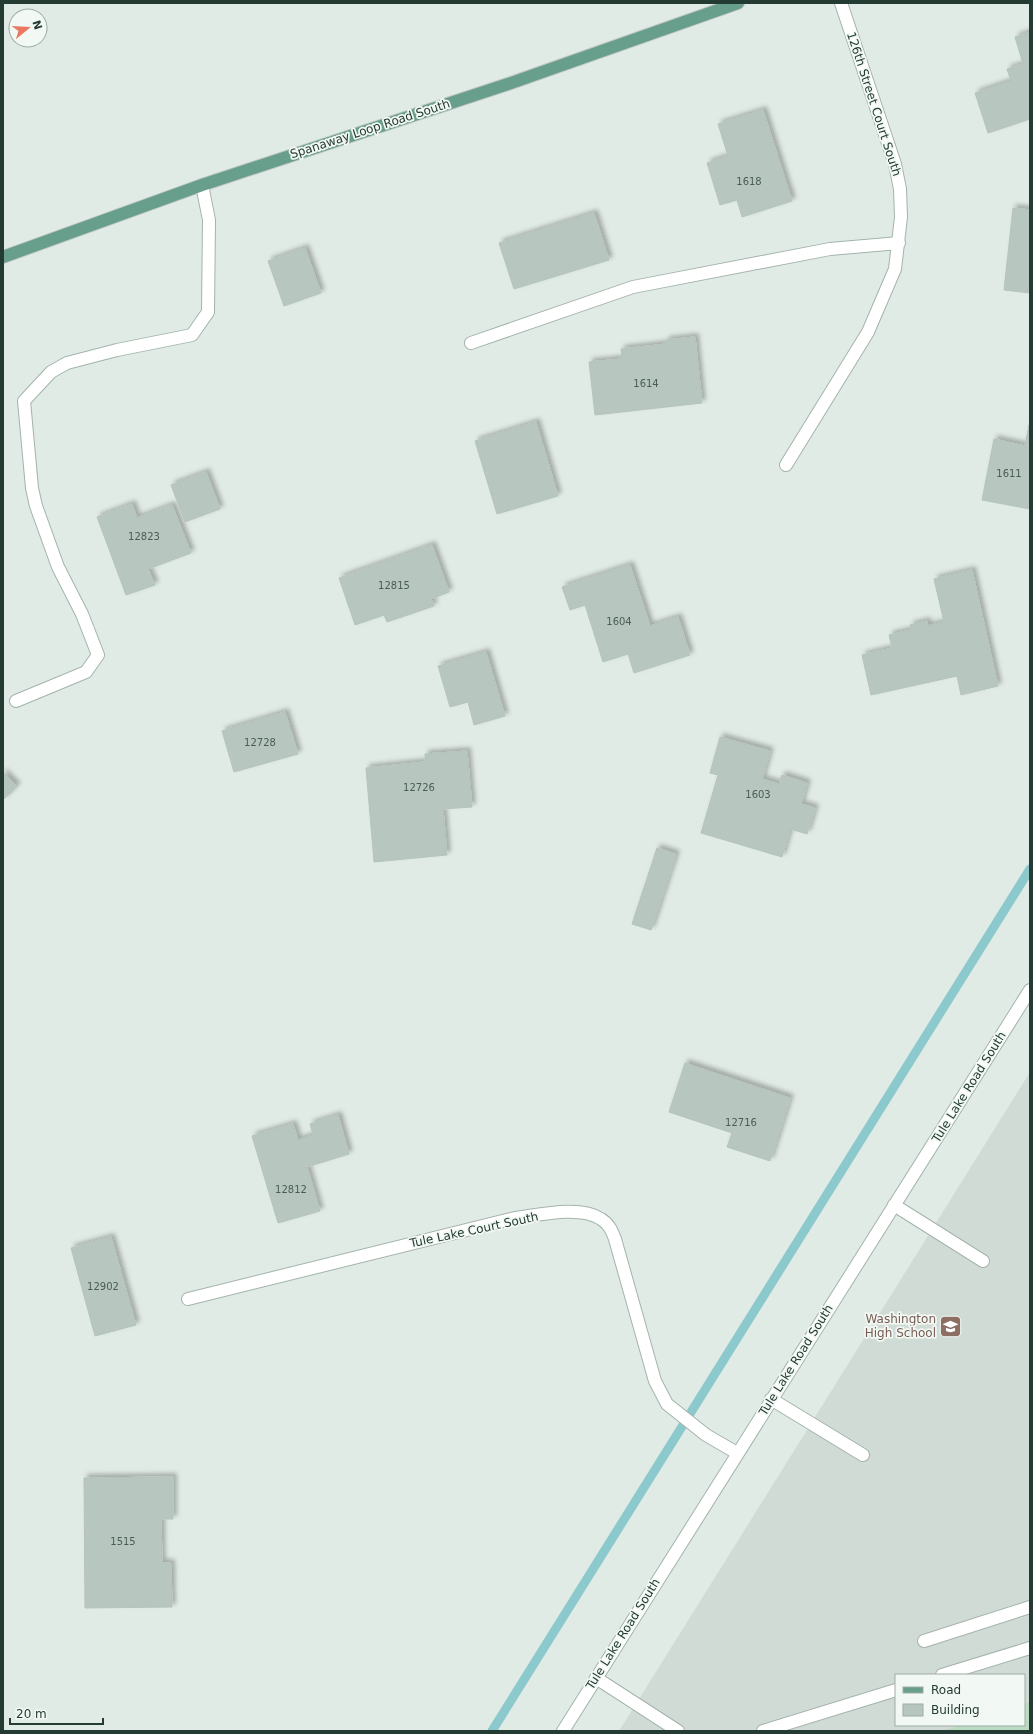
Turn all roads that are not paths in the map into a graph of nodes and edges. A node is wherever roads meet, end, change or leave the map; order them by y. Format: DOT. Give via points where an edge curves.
graph roads {
  1 [pos="738,3"];
  2 [pos="841,3"];
  3 [pos="716,7"];
  4 [pos="202,185"];
  5 [pos="899,243"];
  6 [pos="3,257"];
  7 [pos="471,343"];
  8 [pos="786,465"];
  9 [pos="16,701"];
  10 [pos="1030,990"];
  11 [pos="894,1206"];
  12 [pos="983,1261"];
  13 [pos="188,1299"];
  14 [pos="771,1399"];
  15 [pos="737,1453"];
  16 [pos="864,1455"];
  17 [pos="1030,1607"];
  18 [pos="924,1642"];
  19 [pos="1030,1648"];
  20 [pos="945,1674"];
  21 [pos="596,1678"];
  22 [pos="895,1690"];
  23 [pos="563,1731"];
  24 [pos="678,1731"];
  25 [pos="763,1731"];
  1 -- 3 [label="main road, Spanaway Loop Road South"];
  2 -- 5 [label="street, 126th Street Court South" via="895,164 900,189"];
  3 -- 4 [label="main road, Spanaway Loop Road South" via="508,84"];
  4 -- 6 [label="main road, Spanaway Loop Road South"];
  4 -- 9 [label="street" via="209,220 208,312 192,336 117,350 67,363 51,372 24,401 36,506 58,567 82,614 98,656 86,672"];
  5 -- 7 [label="street" via="830,249 633,287"];
  5 -- 8 [label="street, 126th Street Court South" via="895,270 868,332"];
  10 -- 11 [label="street, Tule Lake Road South"];
  11 -- 12 [label="street"];
  11 -- 14 [label="street, Tule Lake Road South"];
  13 -- 15 [label="street, Tule Lake Court South" via="515,1218 569,1212 588,1213 601,1219 615,1239 655,1381 667,1404 706,1435"];
  14 -- 15 [label="street, Tule Lake Road South"];
  14 -- 16 [label="street"];
  15 -- 21 [label="street, Tule Lake Road South"];
  17 -- 18 [label="street"];
  19 -- 20 [label="street"];
  21 -- 23 [label="street, Tule Lake Road South"];
  21 -- 24 [label="street"];
  22 -- 25 [label="street"];
}
